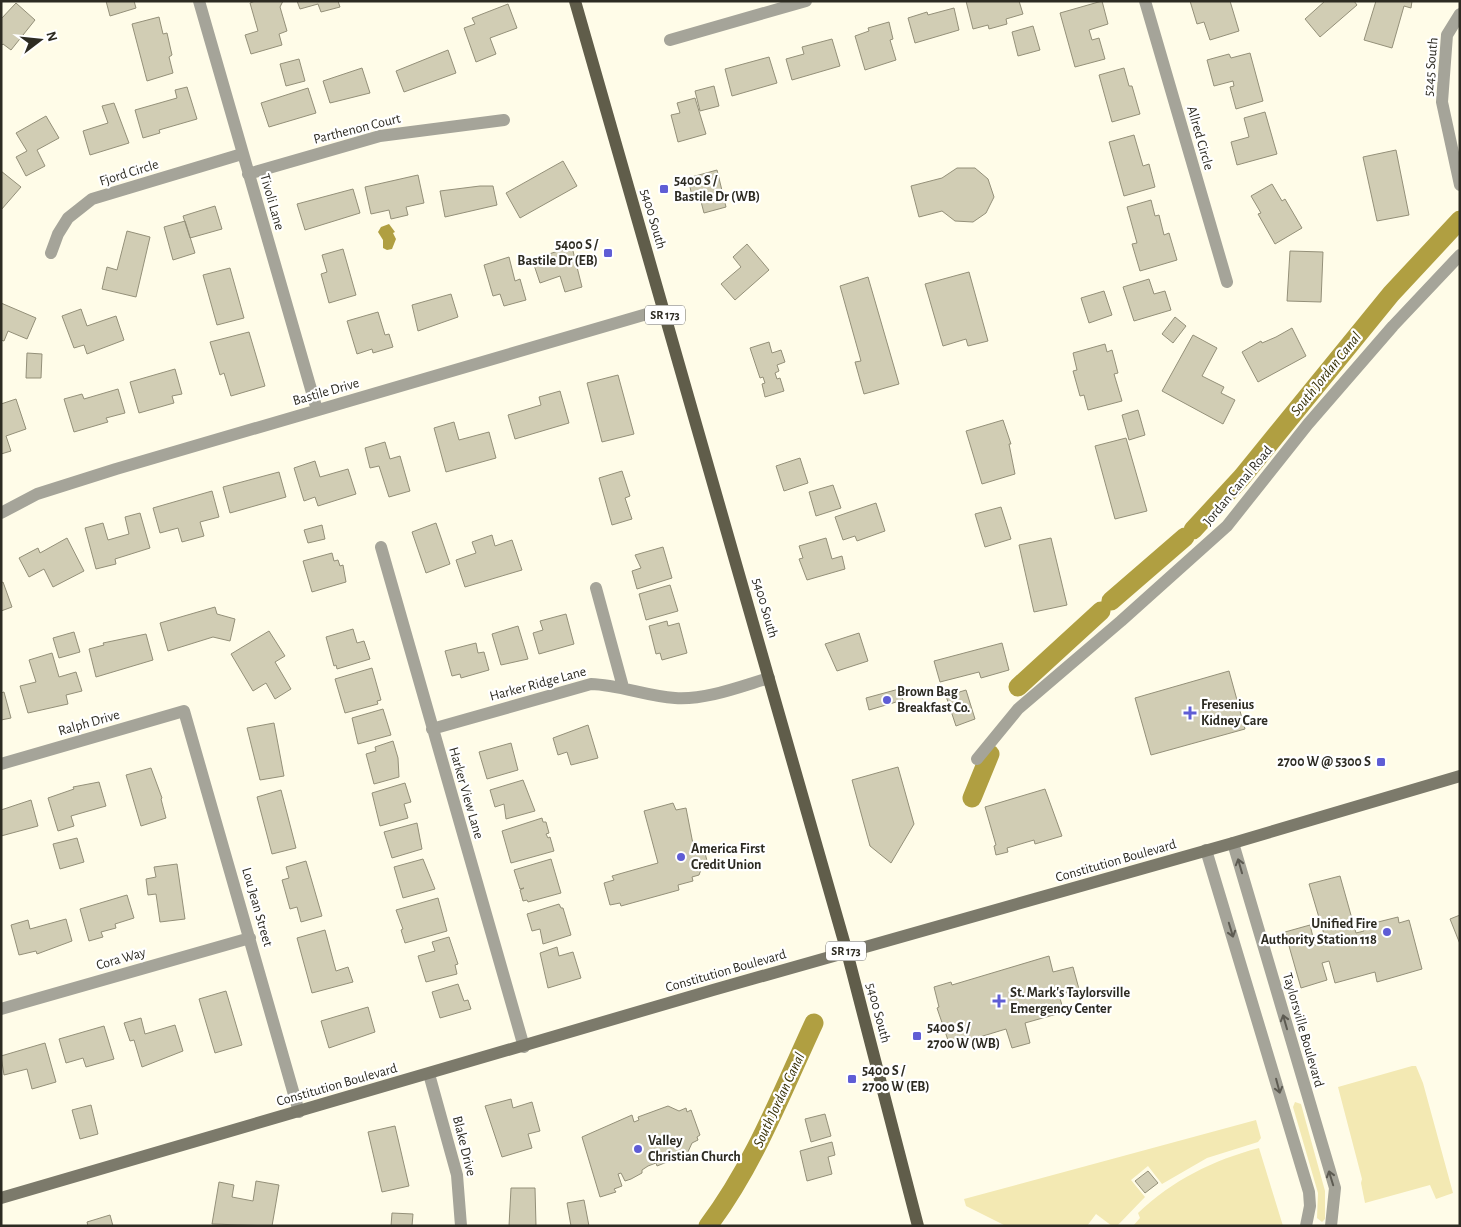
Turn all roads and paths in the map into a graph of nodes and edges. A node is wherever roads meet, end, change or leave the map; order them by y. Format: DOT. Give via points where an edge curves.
graph roads {
  1 [pos="199,1"];
  2 [pos="575,1"];
  3 [pos="806,1"];
  4 [pos="1145,1"];
  5 [pos="1460,14"];
  6 [pos="670,40"];
  7 [pos="504,120"];
  8 [pos="242,154"];
  9 [pos="248,174"];
  10 [pos="1460,184"];
  11 [pos="50,253"];
  12 [pos="1460,254"];
  13 [pos="1227,282"];
  14 [pos="664,310"];
  15 [pos="317,410"];
  16 [pos="1,512"];
  17 [pos="381,547"];
  18 [pos="596,588"];
  19 [pos="769,678"];
  20 [pos="623,687"];
  21 [pos="184,711"];
  22 [pos="432,729"];
  23 [pos="977,759"];
  24 [pos="1,764"];
  25 [pos="1460,776"];
  26 [pos="1233,843"];
  27 [pos="1206,850"];
  28 [pos="250,938"];
  29 [pos="847,952"];
  30 [pos="1,1009"];
  31 [pos="524,1047"];
  32 [pos="429,1074"];
  33 [pos="299,1112"];
  34 [pos="1,1198"];
  35 [pos="461,1226"];
  36 [pos="918,1226"];
  37 [pos="1306,1226"];
  38 [pos="1331,1226"];
  1 -- 8 [label="street, Tivoli Lane"];
  2 -- 14 [label="main road, 5400 South / SR 173"];
  3 -- 6 [label="street"];
  4 -- 13 [label="street, Allred Circle"];
  5 -- 10 [label="street, 5245 South" via="1447,35 1442,102"];
  7 -- 9 [label="street, Parthenon Court" via="380,136"];
  8 -- 9 [label="street, Tivoli Lane"];
  8 -- 11 [label="street, Fjord Circle" via="92,199 68,218"];
  9 -- 15 [label="street, Tivoli Lane"];
  12 -- 23 [label="street, Jordan Canal Road" via="1308,424 1228,526 1018,709"];
  14 -- 15 [label="street, Bastile Drive"];
  14 -- 19 [label="main road, 5400 South / SR 173"];
  15 -- 16 [label="street, Bastile Drive" via="55,488"];
  17 -- 22 [label="street, Harker View Lane"];
  18 -- 20 [label="street"];
  19 -- 20 [label="street, Harker Ridge Lane" via="698,698 656,695"];
  19 -- 29 [label="main road, 5400 South / SR 173"];
  20 -- 22 [label="street, Harker Ridge Lane" via="577,686"];
  21 -- 24 [label="street, Ralph Drive"];
  21 -- 28 [label="street, Lou Jean Street"];
  22 -- 31 [label="street, Harker View Lane"];
  25 -- 26 [label="main road, Constitution Boulevard"];
  26 -- 27 [label="main road, Constitution Boulevard"];
  38 -- 26 [label="street, Taylorsville Boulevard, one-way" via="1334,1188"];
  27 -- 29 [label="main road, Constitution Boulevard"];
  27 -- 37 [label="street, one-way" via="1309,1192"];
  28 -- 30 [label="street, Cora Way"];
  28 -- 33 [label="street, Lou Jean Street"];
  29 -- 31 [label="main road, Constitution Boulevard"];
  29 -- 36 [label="main road, 5400 South / SR 173"];
  31 -- 32 [label="main road, Constitution Boulevard"];
  32 -- 33 [label="main road, Constitution Boulevard"];
  32 -- 35 [label="street, Blake Drive" via="457,1175"];
  33 -- 34 [label="main road, Constitution Boulevard"];
}
